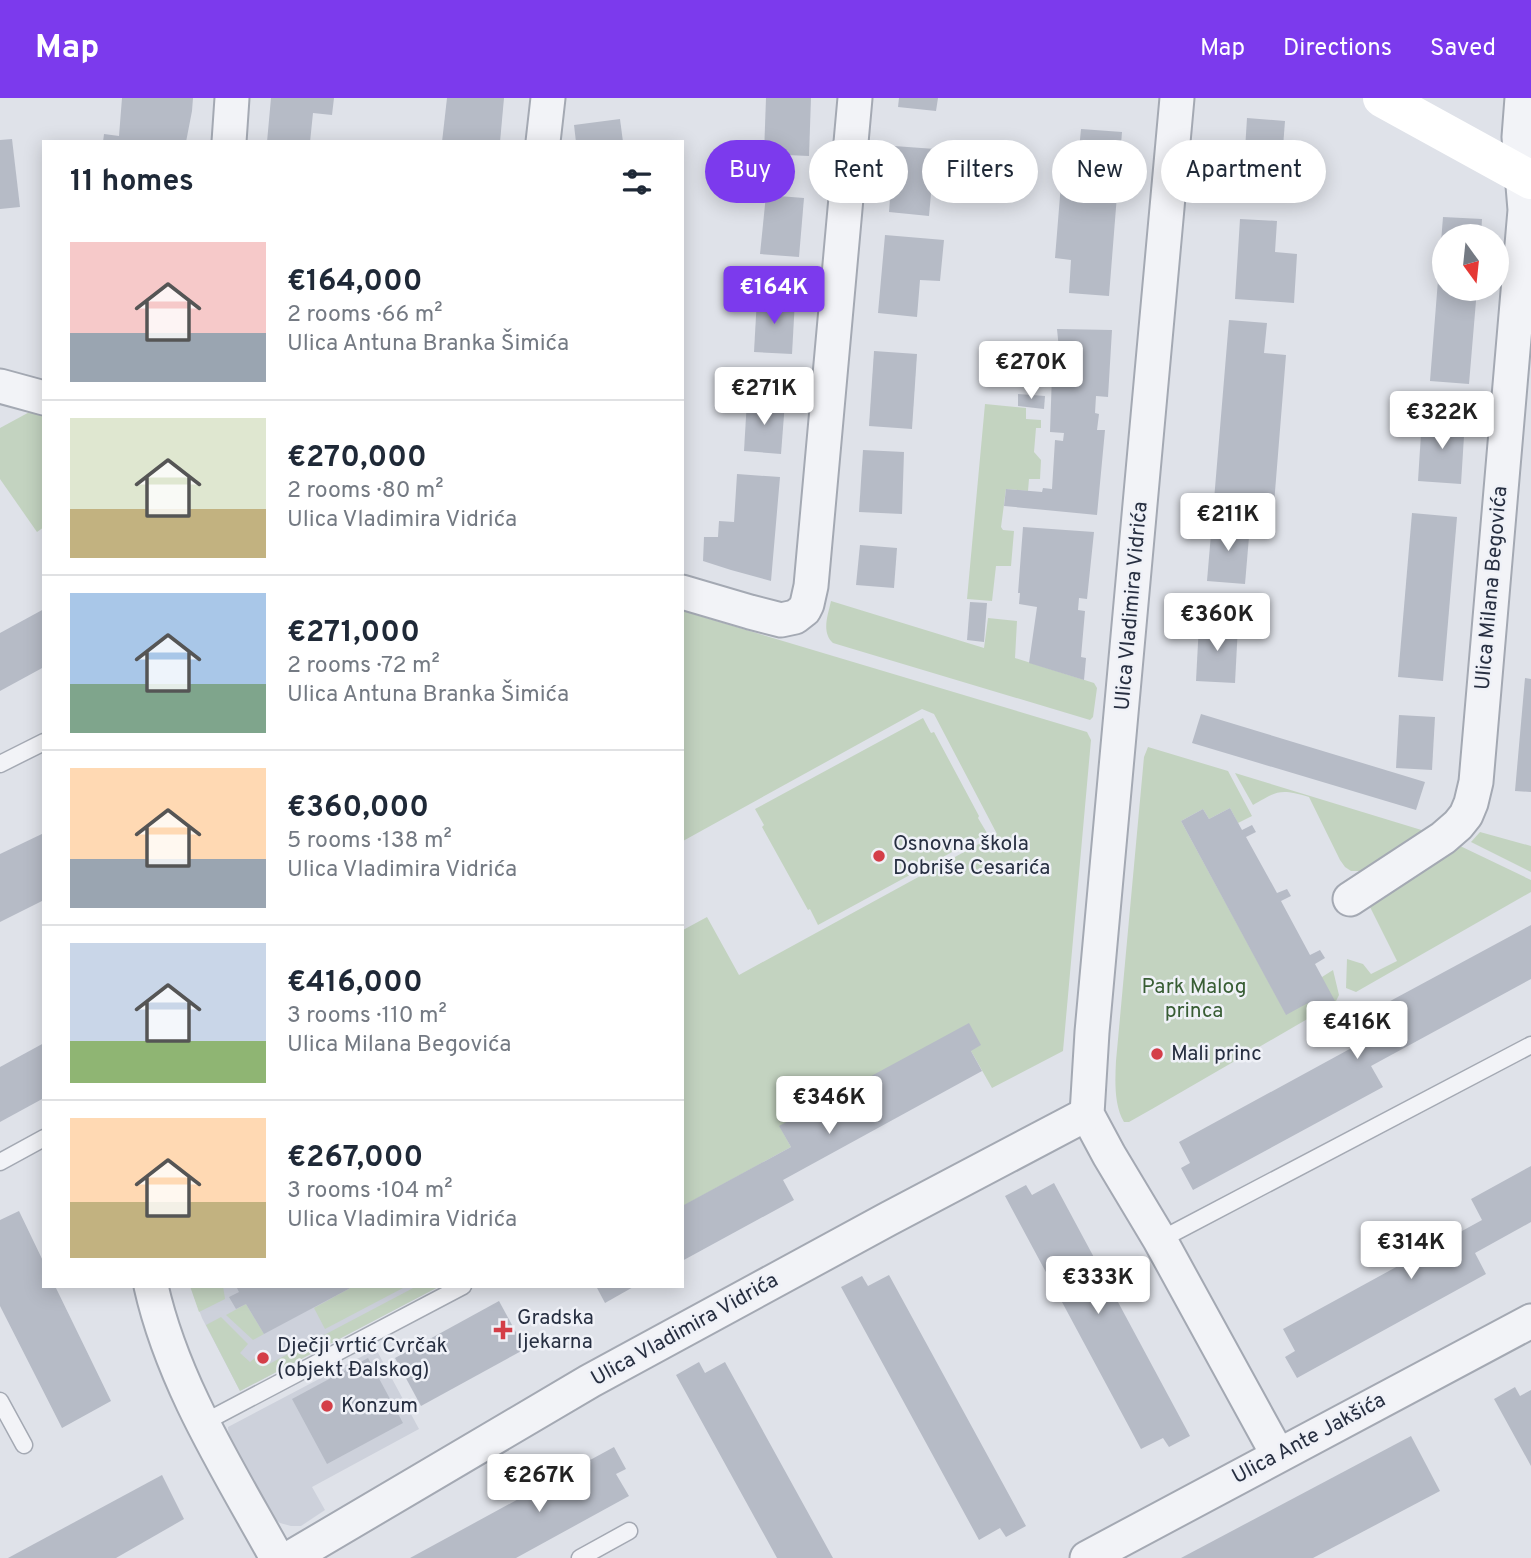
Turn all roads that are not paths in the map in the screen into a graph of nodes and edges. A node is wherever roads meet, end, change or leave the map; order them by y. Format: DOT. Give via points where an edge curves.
graph roads {
  1 [pos="232,98"];
  2 [pos="548,98"];
  3 [pos="855,98"];
  4 [pos="1177,98"];
  5 [pos="1382,98"];
  6 [pos="1522,98"];
  7 [pos="229,140"];
  8 [pos="543,140"];
  9 [pos="1526,177"];
  10 [pos="0,386"];
  11 [pos="42,397"];
  12 [pos="684,593"];
  13 [pos="42,743"];
  14 [pos="0,764"];
  15 [pos="1350,899"];
  16 [pos="1531,1045"];
  17 [pos="1087,1114"];
  18 [pos="42,1139"];
  19 [pos="0,1162"];
  20 [pos="1160,1240"];
  21 [pos="152,1288"];
  22 [pos="459,1288"];
  23 [pos="1531,1321"];
  24 [pos="0,1401"];
  25 [pos="203,1423"];
  26 [pos="24,1445"];
  27 [pos="1278,1455"];
  28 [pos="629,1531"];
  29 [pos="277,1558"];
  30 [pos="290,1558"];
  31 [pos="580,1558"];
  32 [pos="1087,1558"];
  1 -- 7 [label="street"];
  2 -- 8 [label="street"];
  3 -- 12 [label="street" via="807,604 795,617 781,620"];
  4 -- 17 [label="street, Ulica Vladimira Vidrića"];
  5 -- 9 [label="street"];
  6 -- 9 [label="street, Ulica Milana Begovića" via="1519,137"];
  9 -- 15 [label="street, Ulica Milana Begovića" via="1471,803 1466,815 1443,838"];
  10 -- 11 [label="street"];
  13 -- 14 [label="lane"];
  16 -- 20 [label="lane"];
  17 -- 20 [label="street"];
  17 -- 30 [label="street, Ulica Vladimira Vidrića" via="590,1381"];
  18 -- 19 [label="lane"];
  20 -- 27 [label="street"];
  21 -- 25 [label="street" via="163,1332"];
  22 -- 25 [label="lane"];
  23 -- 27 [label="street, Ulica Ante Jakšića"];
  24 -- 26 [label="lane"];
  25 -- 29 [label="street"];
  27 -- 32 [label="street, Ulica Ante Jakšića"];
  28 -- 31 [label="lane"];
}
